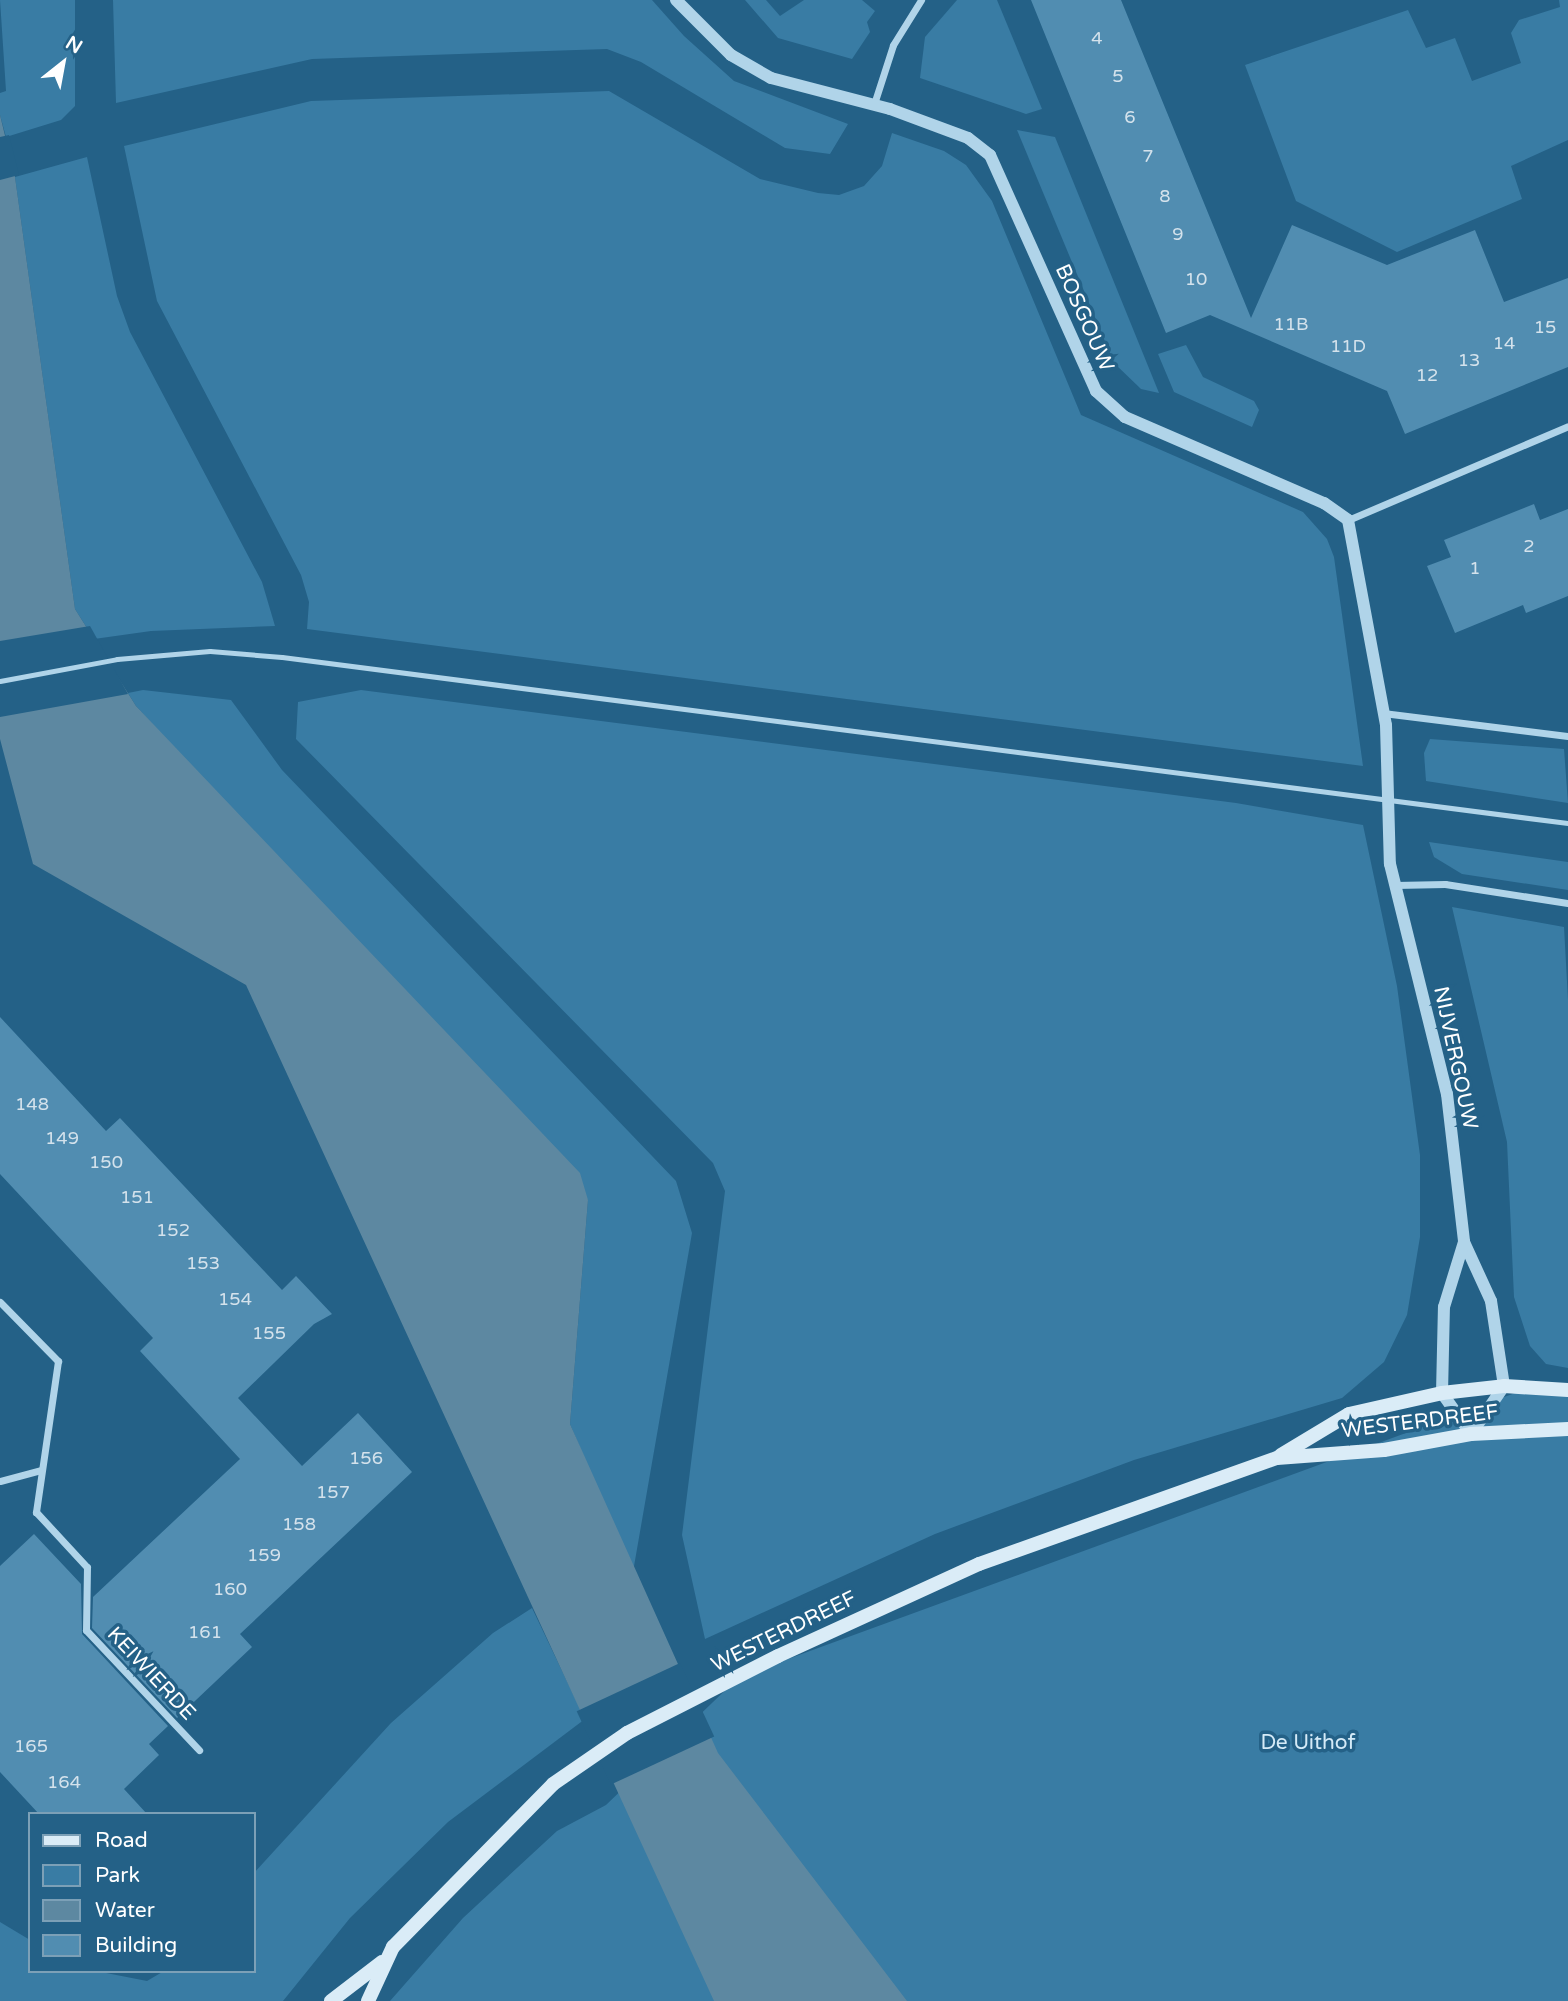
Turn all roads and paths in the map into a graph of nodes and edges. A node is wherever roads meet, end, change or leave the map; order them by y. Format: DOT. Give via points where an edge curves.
graph roads {
  1 [pos="676,0"];
  2 [pos="921,0"];
  3 [pos="874,104"];
  4 [pos="1568,426"];
  5 [pos="1348,520"];
  6 [pos="0,681"];
  7 [pos="1383,713"];
  8 [pos="1568,736"];
  9 [pos="1390,801"];
  10 [pos="1568,823"];
  11 [pos="1395,885"];
  12 [pos="1568,903"];
  13 [pos="1464,1242"];
  14 [pos="0,1302"];
  15 [pos="1504,1386"];
  16 [pos="1568,1390"];
  17 [pos="1442,1393"];
  18 [pos="1568,1429"];
  19 [pos="1471,1434"];
  20 [pos="1276,1458"];
  21 [pos="41,1470"];
  22 [pos="0,1481"];
  23 [pos="199,1750"];
  24 [pos="383,1962"];
  25 [pos="331,2001"];
  26 [pos="368,2001"];
  1 -- 3 [label="street, BOSGOUW" via="710,38 751,68 771,78"];
  2 -- 3 [label="street" via="893,45"];
  3 -- 5 [label="street, BOSGOUW" via="968,138 990,155 1096,391 1125,417 1324,503"];
  4 -- 5 [label="street"];
  5 -- 7 [label="street"];
  6 -- 9 [label="lane" via="117,659 210,651 282,657"];
  7 -- 8 [label="street"];
  7 -- 9 [label="street"];
  9 -- 10 [label="lane"];
  9 -- 11 [label="street, NIJVERGOUW" via="1390,864"];
  11 -- 12 [label="street" via="1444,884"];
  11 -- 13 [label="street, NIJVERGOUW" via="1447,1094"];
  13 -- 15 [label="street, NIJVERGOUW" via="1491,1301"];
  13 -- 17 [label="street, NIJVERGOUW" via="1444,1307"];
  14 -- 21 [label="street, KEIWIERDE" via="58,1361"];
  15 -- 16 [label="main road, WESTERDREEF"];
  15 -- 17 [label="main road, WESTERDREEF"];
  15 -- 19 [label="street"];
  17 -- 19 [label="street"];
  17 -- 20 [label="main road, WESTERDREEF" via="1349,1414"];
  18 -- 19 [label="main road, WESTERDREEF"];
  19 -- 20 [label="main road, WESTERDREEF" via="1384,1450"];
  20 -- 24 [label="main road, WESTERDREEF" via="979,1564 778,1656 627,1732 553,1784"];
  21 -- 22 [label="street"];
  21 -- 23 [label="street, KEIWIERDE" via="36,1512 87,1567 86,1630"];
  24 -- 25 [label="main road, WESTERDREEF"];
  24 -- 26 [label="main road, WESTERDREEF"];
}
